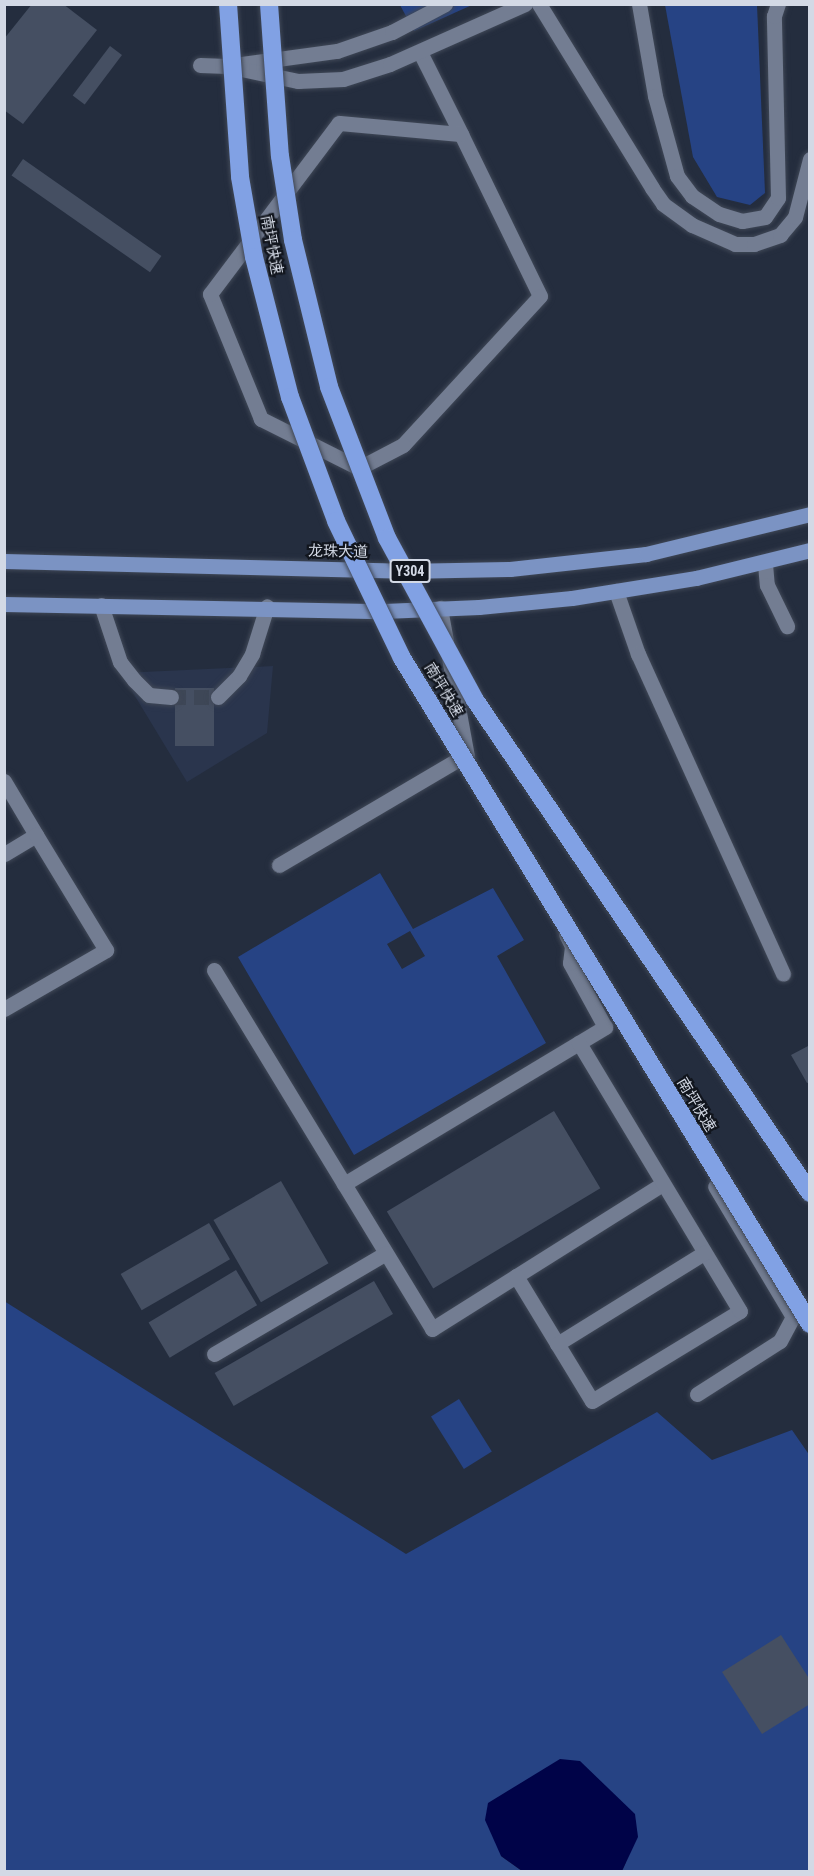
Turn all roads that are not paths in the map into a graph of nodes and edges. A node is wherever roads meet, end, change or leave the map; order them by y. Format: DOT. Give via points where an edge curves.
graph roads {
  1 [pos="228,4"];
  2 [pos="269,4"];
  3 [pos="445,4"];
  4 [pos="525,4"];
  5 [pos="539,4"];
  6 [pos="639,4"];
  7 [pos="778,4"];
  8 [pos="420,52"];
  9 [pos="200,65"];
  10 [pos="227,66"];
  11 [pos="461,134"];
  12 [pos="810,159"];
  13 [pos="810,514"];
  14 [pos="810,550"];
  15 [pos="4,561"];
  16 [pos="765,564"];
  17 [pos="616,591"];
  18 [pos="4,604"];
  19 [pos="100,605"];
  20 [pos="267,606"];
  21 [pos="440,608"];
  22 [pos="787,626"];
  23 [pos="171,697"];
  24 [pos="218,697"];
  25 [pos="466,755"];
  26 [pos="4,782"];
  27 [pos="36,835"];
  28 [pos="4,854"];
  29 [pos="279,866"];
  30 [pos="572,946"];
  31 [pos="214,970"];
  32 [pos="783,974"];
  33 [pos="4,1009"];
  34 [pos="579,1043"];
  35 [pos="344,1184"];
  36 [pos="662,1184"];
  37 [pos="810,1193"];
  38 [pos="704,1253"];
  39 [pos="386,1254"];
  40 [pos="516,1276"];
  41 [pos="810,1324"];
  42 [pos="557,1344"];
  43 [pos="214,1354"];
  44 [pos="697,1394"];
  1 -- 41 [label="highway, 南坪快速, bridge" via="237,142 254,257 290,398 336,521 402,658"];
  2 -- 37 [label="highway, 南坪快速, bridge" via="280,156 296,252 329,387 387,538 475,699"];
  3 -- 10 [label="lane" via="392,32 337,51"];
  4 -- 8 [label="lane"];
  5 -- 12 [label="lane" via="657,197 693,225 735,244 754,244 780,235 795,217"];
  6 -- 7 [label="lane" via="655,96 677,176 692,196 719,214 742,221 765,217 778,198 774,16"];
  8 -- 10 [label="lane" via="367,73 318,81"];
  8 -- 11 [label="lane"];
  9 -- 10 [label="lane"];
  11 -- 11 [label="lane" via="339,123 210,294 261,419 359,468 403,446 540,296"];
  13 -- 15 [label="main road, 龙珠大道 / Y304" via="646,554 498,570"];
  14 -- 16 [label="main road"];
  16 -- 17 [label="main road"];
  16 -- 22 [label="lane" via="767,585"];
  17 -- 21 [label="main road"];
  17 -- 32 [label="lane" via="638,654"];
  18 -- 19 [label="main road"];
  19 -- 20 [label="main road"];
  19 -- 23 [label="lane" via="120,662 149,695"];
  20 -- 21 [label="main road" via="384,611"];
  20 -- 24 [label="lane" via="252,654 239,676"];
  21 -- 25 [label="lane"];
  25 -- 29 [label="lane"];
  25 -- 30 [label="lane"];
  26 -- 27 [label="lane"];
  27 -- 28 [label="lane"];
  27 -- 33 [label="lane" via="106,950"];
  30 -- 34 [label="lane" via="570,963 605,1027"];
  30 -- 44 [label="lane" via="793,1317 780,1341"];
  31 -- 35 [label="lane"];
  34 -- 35 [label="lane"];
  34 -- 36 [label="lane"];
  35 -- 39 [label="lane"];
  36 -- 38 [label="lane"];
  36 -- 40 [label="lane"];
  38 -- 42 [label="lane"];
  38 -- 42 [label="lane" via="740,1311 592,1401"];
  39 -- 40 [label="lane" via="432,1329"];
  39 -- 43 [label="lane"];
  40 -- 42 [label="lane"];
}
